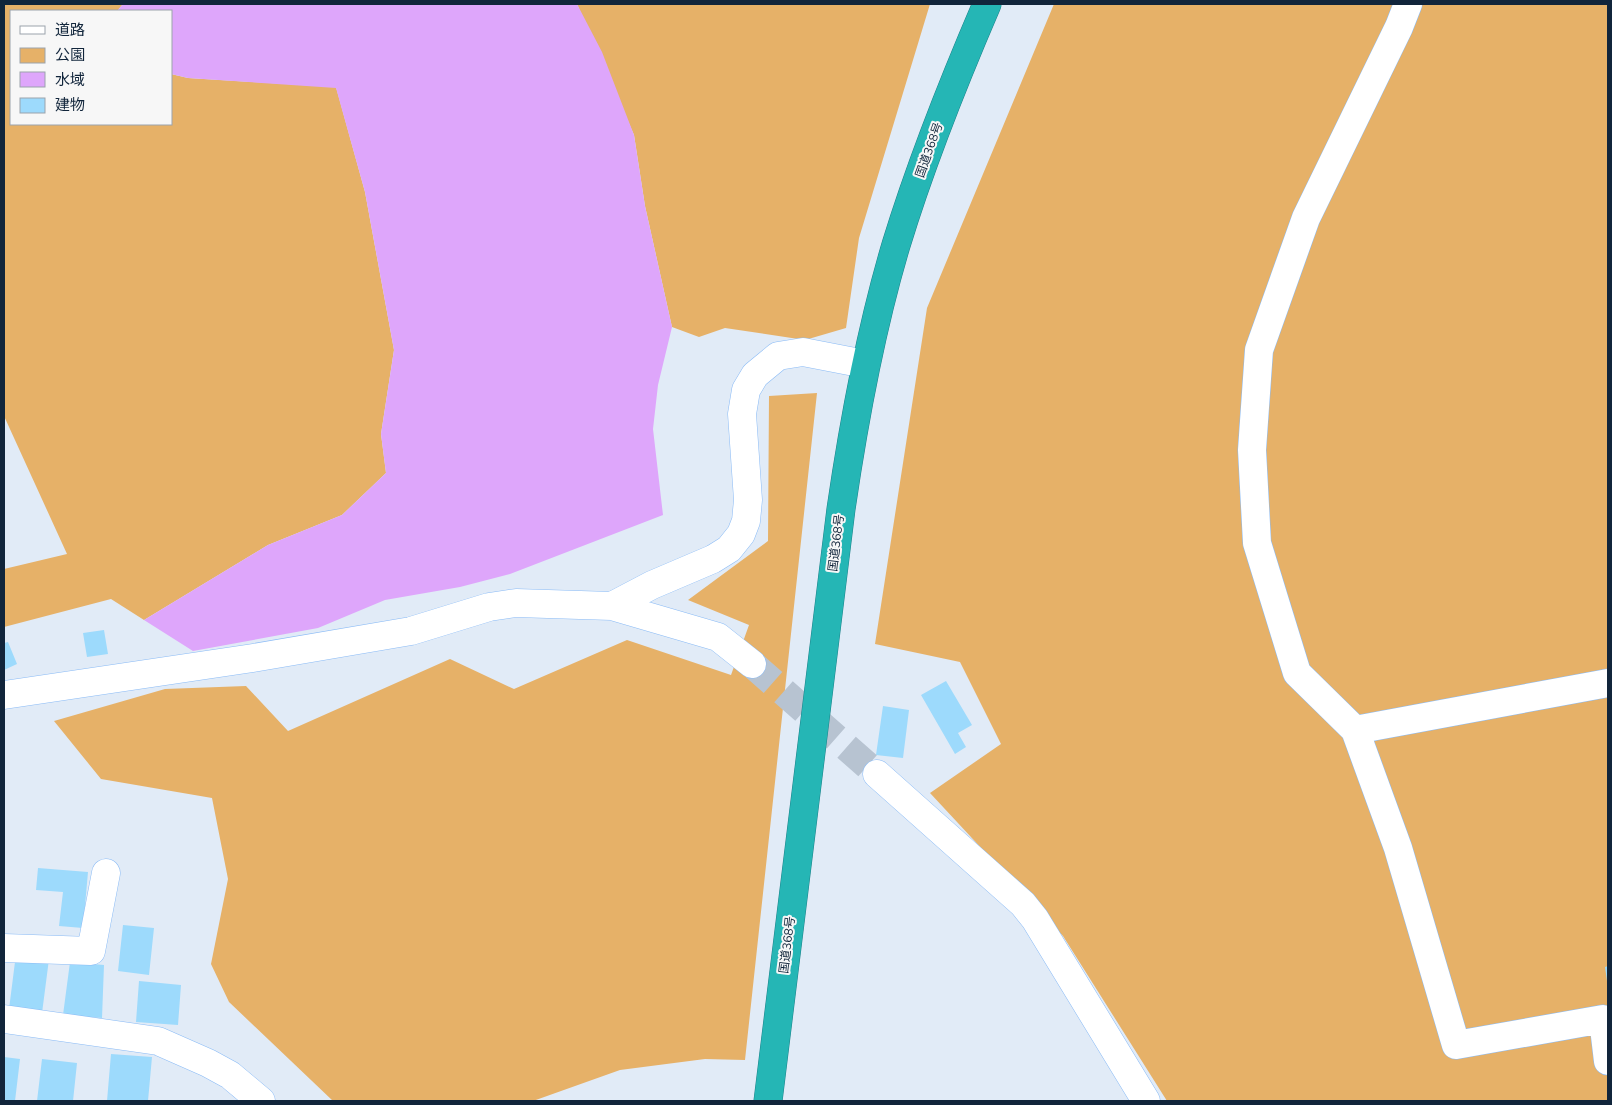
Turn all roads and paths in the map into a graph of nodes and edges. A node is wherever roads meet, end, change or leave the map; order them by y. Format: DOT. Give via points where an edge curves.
graph roads {
  1 [pos="987,4"];
  2 [pos="1408,4"];
  3 [pos="865,364"];
  4 [pos="612,606"];
  5 [pos="752,664"];
  6 [pos="1608,682"];
  7 [pos="4,695"];
  8 [pos="1355,730"];
  9 [pos="877,774"];
  10 [pos="106,873"];
  11 [pos="4,948"];
  12 [pos="4,1019"];
  13 [pos="1608,1061"];
  14 [pos="261,1101"];
  15 [pos="768,1101"];
  16 [pos="1146,1101"];
  1 -- 3 [label="highway, 国道368号" via="926,154 896,246"];
  2 -- 8 [label="street" via="1306,218 1262,341 1252,441 1257,543 1297,673"];
  3 -- 4 [label="street" via="803,352 778,356 755,375 746,390 742,414 748,500 741,534 730,549 713,559"];
  3 -- 15 [label="highway, 国道368号" via="841,509"];
  4 -- 5 [label="street" via="718,636"];
  4 -- 7 [label="street" via="516,603 488,607 412,631"];
  6 -- 8 [label="street"];
  8 -- 13 [label="street" via="1398,848 1456,1045 1603,1019"];
  9 -- 16 [label="street" via="1029,911"];
  10 -- 11 [label="street" via="91,951"];
  12 -- 14 [label="street" via="158,1041 208,1062 230,1075"];
}
